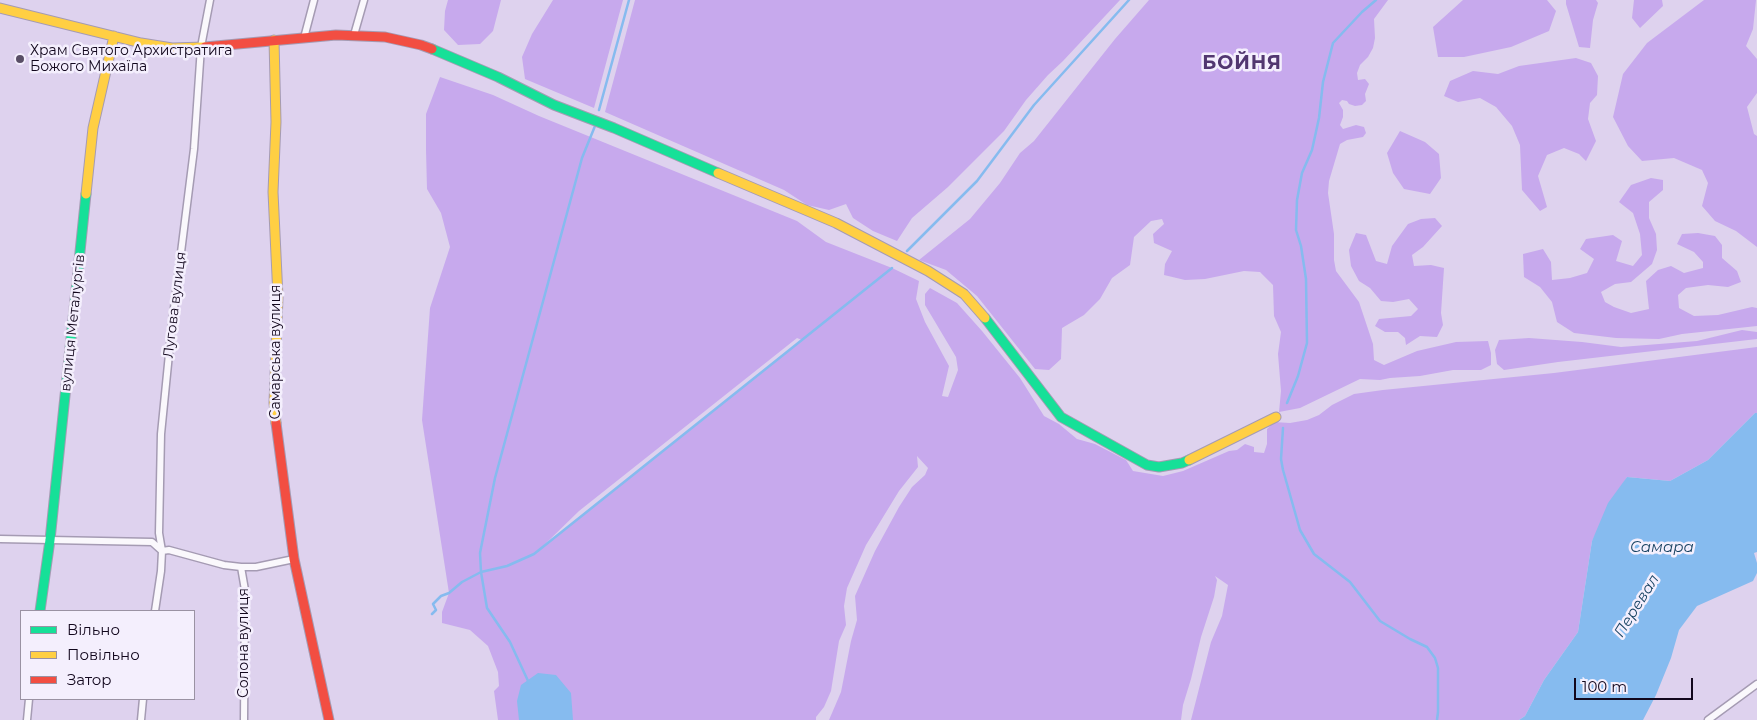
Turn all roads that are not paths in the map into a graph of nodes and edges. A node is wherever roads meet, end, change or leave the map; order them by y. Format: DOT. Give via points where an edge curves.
graph roads {
  1 [pos="210,0"];
  2 [pos="314,0"];
  3 [pos="364,0"];
  4 [pos="0,8"];
  5 [pos="354,35"];
  6 [pos="114,36"];
  7 [pos="304,38"];
  8 [pos="274,40"];
  9 [pos="201,47"];
  10 [pos="1276,417"];
  11 [pos="0,539"];
  12 [pos="50,540"];
  13 [pos="162,551"];
  14 [pos="294,559"];
  15 [pos="240,567"];
  16 [pos="40,610"];
  17 [pos="155,610"];
  18 [pos="1757,684"];
  19 [pos="29,700"];
  20 [pos="143,700"];
  21 [pos="27,720"];
  22 [pos="141,720"];
  23 [pos="244,720"];
  24 [pos="329,720"];
  25 [pos="1708,720"];
  1 -- 9 [label="street, Лугова вулиця"];
  2 -- 7 [label="street"];
  3 -- 5 [label="street"];
  4 -- 6 [label="street"];
  5 -- 7 [label="street"];
  5 -- 10 [label="street" via="421,44 554,105 836,223 928,271 964,294 977,308 1061,417 1147,465 1159,467 1182,463"];
  6 -- 9 [label="street" via="172,48"];
  6 -- 12 [label="street, вулиця Металургів" via="93,128"];
  7 -- 8 [label="street"];
  8 -- 9 [label="street"];
  8 -- 14 [label="street, Самарська вулиця" via="276,122 273,192 278,296 274,403"];
  9 -- 13 [label="street, Лугова вулиця" via="194,149 161,434 159,534"];
  11 -- 12 [label="street"];
  12 -- 13 [label="street" via="152,542"];
  12 -- 16 [label="street, вулиця Металургів"];
  13 -- 15 [label="street"];
  13 -- 17 [label="street, Лугова вулиця"];
  14 -- 15 [label="street"];
  14 -- 24 [label="street, Самарська вулиця"];
  15 -- 23 [label="street, Солона вулиця" via="245,590"];
  18 -- 25 [label="street"];
  19 -- 21 [label="street"];
  20 -- 22 [label="street"];
}
